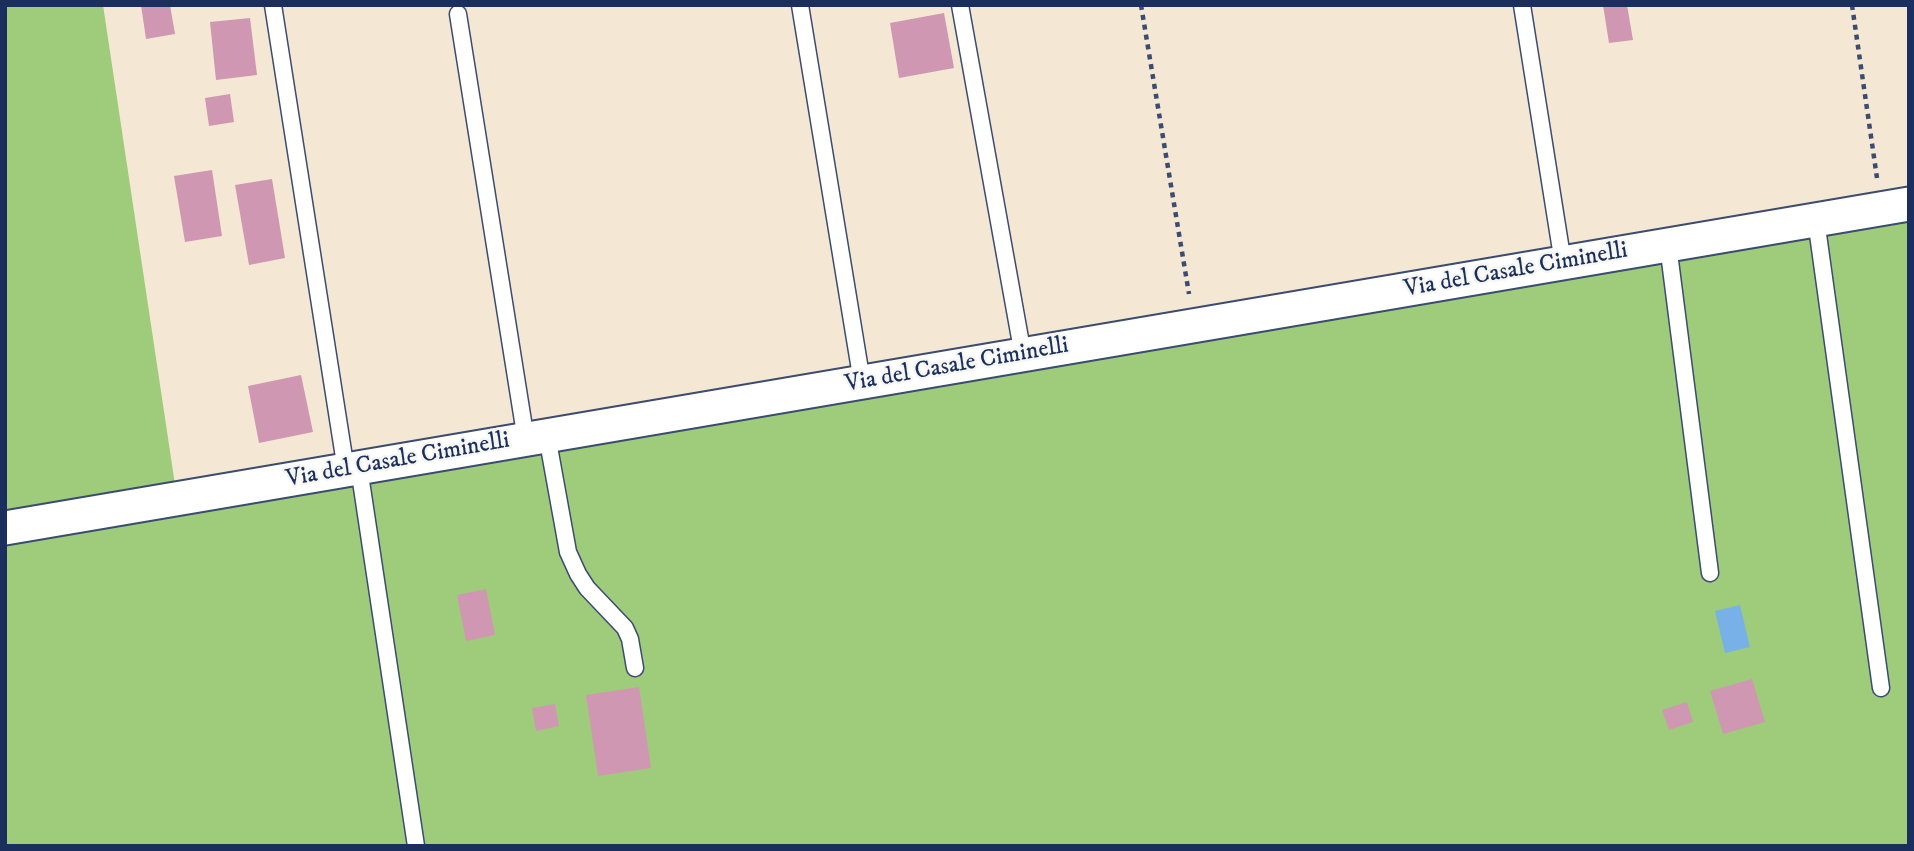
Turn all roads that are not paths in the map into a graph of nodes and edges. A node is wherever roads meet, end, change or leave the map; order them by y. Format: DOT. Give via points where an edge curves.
graph roads {
  1 [pos="273,5"];
  2 [pos="800,5"];
  3 [pos="960,5"];
  4 [pos="1522,5"];
  5 [pos="458,14"];
  6 [pos="1895,206"];
  7 [pos="1816,220"];
  8 [pos="1668,245"];
  9 [pos="1563,263"];
  10 [pos="1023,355"];
  11 [pos="862,382"];
  12 [pos="537,438"];
  13 [pos="352,469"];
  14 [pos="5,528"];
  15 [pos="1710,573"];
  16 [pos="635,668"];
  17 [pos="1881,688"];
  18 [pos="416,846"];
  1 -- 13 [label="lane"];
  2 -- 11 [label="lane"];
  3 -- 10 [label="lane"];
  4 -- 9 [label="lane"];
  5 -- 12 [label="lane"];
  6 -- 7 [label="street, Via del Casale Ciminelli"];
  7 -- 8 [label="street, Via del Casale Ciminelli"];
  7 -- 17 [label="lane"];
  8 -- 9 [label="street, Via del Casale Ciminelli"];
  8 -- 15 [label="lane"];
  9 -- 10 [label="street, Via del Casale Ciminelli"];
  10 -- 11 [label="street, Via del Casale Ciminelli"];
  11 -- 12 [label="street, Via del Casale Ciminelli"];
  12 -- 13 [label="street, Via del Casale Ciminelli"];
  12 -- 16 [label="lane" via="568,552 587,587 625,628"];
  13 -- 14 [label="street, Via del Casale Ciminelli"];
  13 -- 18 [label="lane"];
}
